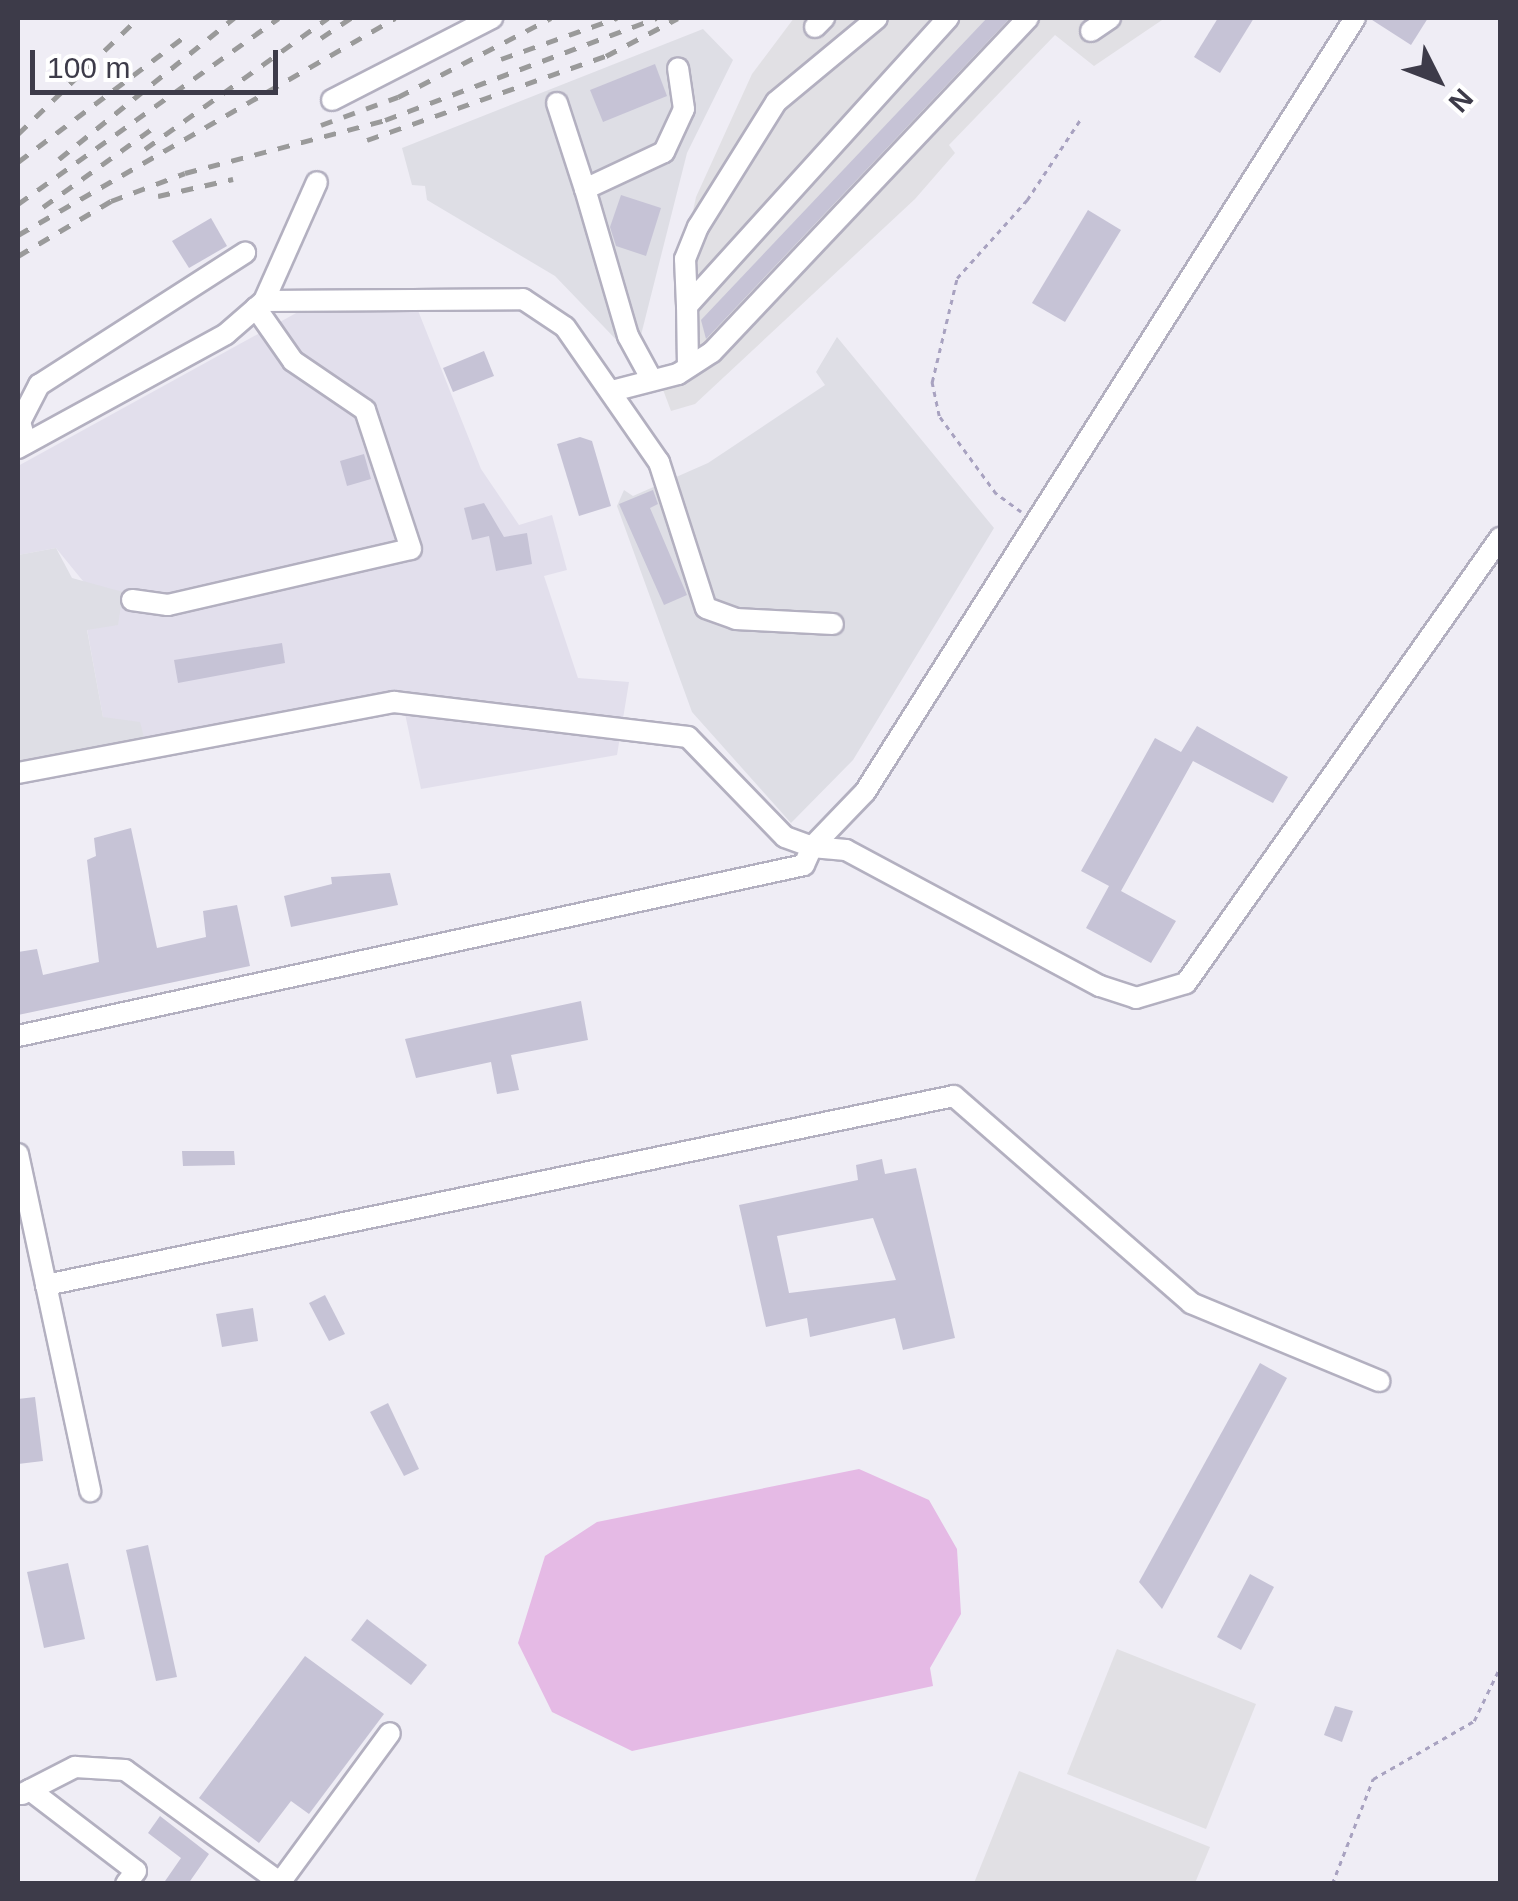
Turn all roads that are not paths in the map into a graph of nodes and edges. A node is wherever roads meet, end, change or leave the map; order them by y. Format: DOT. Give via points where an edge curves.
graph roads {
  1 [pos="492,18"];
  2 [pos="877,18"];
  3 [pos="1028,18"];
  4 [pos="1110,18"];
  5 [pos="1355,18"];
  6 [pos="935,22"];
  7 [pos="1091,31"];
  8 [pos="678,68"];
  9 [pos="332,100"];
  10 [pos="557,103"];
  11 [pos="316,182"];
  12 [pos="585,189"];
  13 [pos="246,252"];
  14 [pos="260,304"];
  15 [pos="687,306"];
  16 [pos="688,367"];
  17 [pos="652,380"];
  18 [pos="616,390"];
  19 [pos="22,446"];
  20 [pos="1500,538"];
  21 [pos="132,600"];
  22 [pos="833,624"];
  23 [pos="18,773"];
  24 [pos="812,847"];
  25 [pos="18,1036"];
  26 [pos="18,1154"];
  27 [pos="46,1285"];
  28 [pos="1379,1381"];
  29 [pos="90,1491"];
  30 [pos="390,1733"];
  31 [pos="24,1793"];
  32 [pos="279,1883"];
  33 [pos="126,1884"];
  1 -- 9 [label="street"];
  2 -- 15 [label="street" via="776,102 698,226 685,259"];
  3 -- 16 [label="street" via="786,281"];
  4 -- 7 [label="street"];
  5 -- 24 [label="street" via="866,792"];
  6 -- 15 [label="street"];
  8 -- 12 [label="street" via="684,109 664,152"];
  10 -- 12 [label="street"];
  11 -- 14 [label="street"];
  12 -- 17 [label="street" via="628,336"];
  13 -- 19 [label="street" via="39,385 20,422"];
  14 -- 18 [label="street" via="523,300 565,327"];
  14 -- 19 [label="street"];
  14 -- 21 [label="street" via="293,360 365,410 411,549 168,605"];
  15 -- 16 [label="street"];
  16 -- 17 [label="street"];
  17 -- 18 [label="street"];
  18 -- 22 [label="street" via="659,462 706,608 736,619"];
  20 -- 24 [label="street" via="1186,983 1136,998 1100,986 846,850"];
  23 -- 24 [label="street" via="394,702 688,737 786,837"];
  24 -- 25 [label="street" via="804,866"];
  26 -- 27 [label="street"];
  27 -- 28 [label="street" via="954,1096 1191,1303"];
  27 -- 29 [label="street"];
  30 -- 32 [label="street"];
  31 -- 32 [label="street" via="75,1768 125,1770"];
  31 -- 33 [label="street" via="136,1871"];
}
